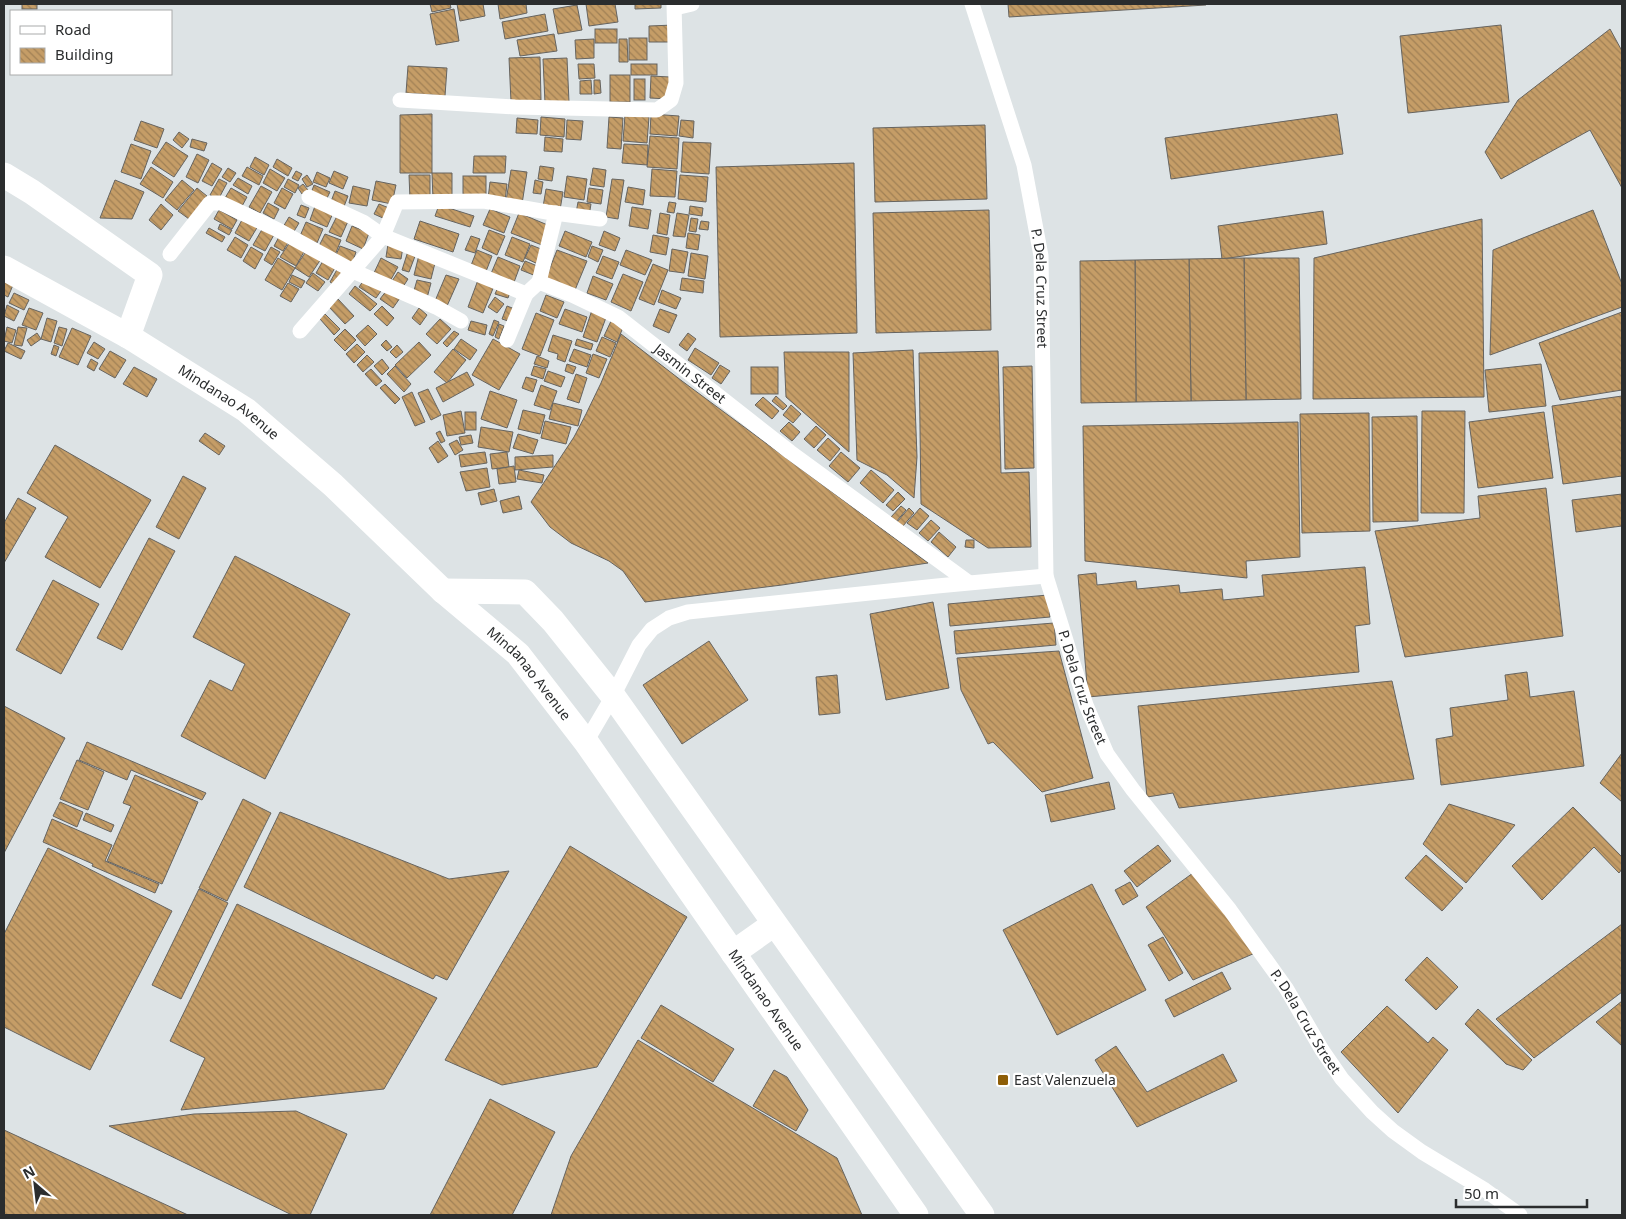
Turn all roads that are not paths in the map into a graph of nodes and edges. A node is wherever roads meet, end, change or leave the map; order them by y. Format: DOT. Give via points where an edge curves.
graph roads {
  1 [pos="692,4"];
  2 [pos="972,4"];
  3 [pos="675,6"];
  4 [pos="400,100"];
  5 [pos="4,175"];
  6 [pos="309,197"];
  7 [pos="556,213"];
  8 [pos="600,219"];
  9 [pos="383,236"];
  10 [pos="170,254"];
  11 [pos="4,268"];
  12 [pos="353,271"];
  13 [pos="539,282"];
  14 [pos="526,294"];
  15 [pos="460,321"];
  16 [pos="300,331"];
  17 [pos="128,336"];
  18 [pos="507,340"];
  19 [pos="1046,576"];
  20 [pos="968,582"];
  21 [pos="443,591"];
  22 [pos="613,696"];
  23 [pos="586,742"];
  24 [pos="774,924"];
  25 [pos="733,953"];
  26 [pos="916,1215"];
  27 [pos="982,1215"];
  28 [pos="1520,1215"];
  1 -- 3 [label="street"];
  2 -- 19 [label="street, P. Dela Cruz Street" via="1024,166 1042,256"];
  3 -- 4 [label="street" via="676,83 671,100 657,110 515,108"];
  5 -- 17 [label="main road" via="150,275"];
  6 -- 9 [label="street" via="363,222"];
  7 -- 8 [label="street"];
  7 -- 9 [label="street" via="484,201 397,202"];
  7 -- 13 [label="street"];
  9 -- 12 [label="street"];
  9 -- 14 [label="street"];
  10 -- 12 [label="street" via="210,203 221,203"];
  11 -- 17 [label="main road, Mindanao Avenue"];
  12 -- 15 [label="street" via="436,307"];
  12 -- 16 [label="street"];
  13 -- 14 [label="street"];
  13 -- 20 [label="street, Jasmin Street" via="618,318 790,452"];
  14 -- 18 [label="street"];
  17 -- 21 [label="main road, Mindanao Avenue" via="246,410 333,485"];
  19 -- 20 [label="street"];
  19 -- 28 [label="street, P. Dela Cruz Street" via="1086,705 1107,754 1230,910 1286,988 1342,1079 1394,1131"];
  20 -- 22 [label="street" via="688,612 669,618 652,629 639,645"];
  21 -- 22 [label="main road" via="525,592 553,621"];
  21 -- 23 [label="main road, Mindanao Avenue" via="518,654"];
  22 -- 23 [label="street"];
  22 -- 24 [label="main road"];
  23 -- 25 [label="main road, Mindanao Avenue"];
  24 -- 25 [label="main road"];
  24 -- 27 [label="main road"];
  25 -- 26 [label="main road, Mindanao Avenue"];
}
